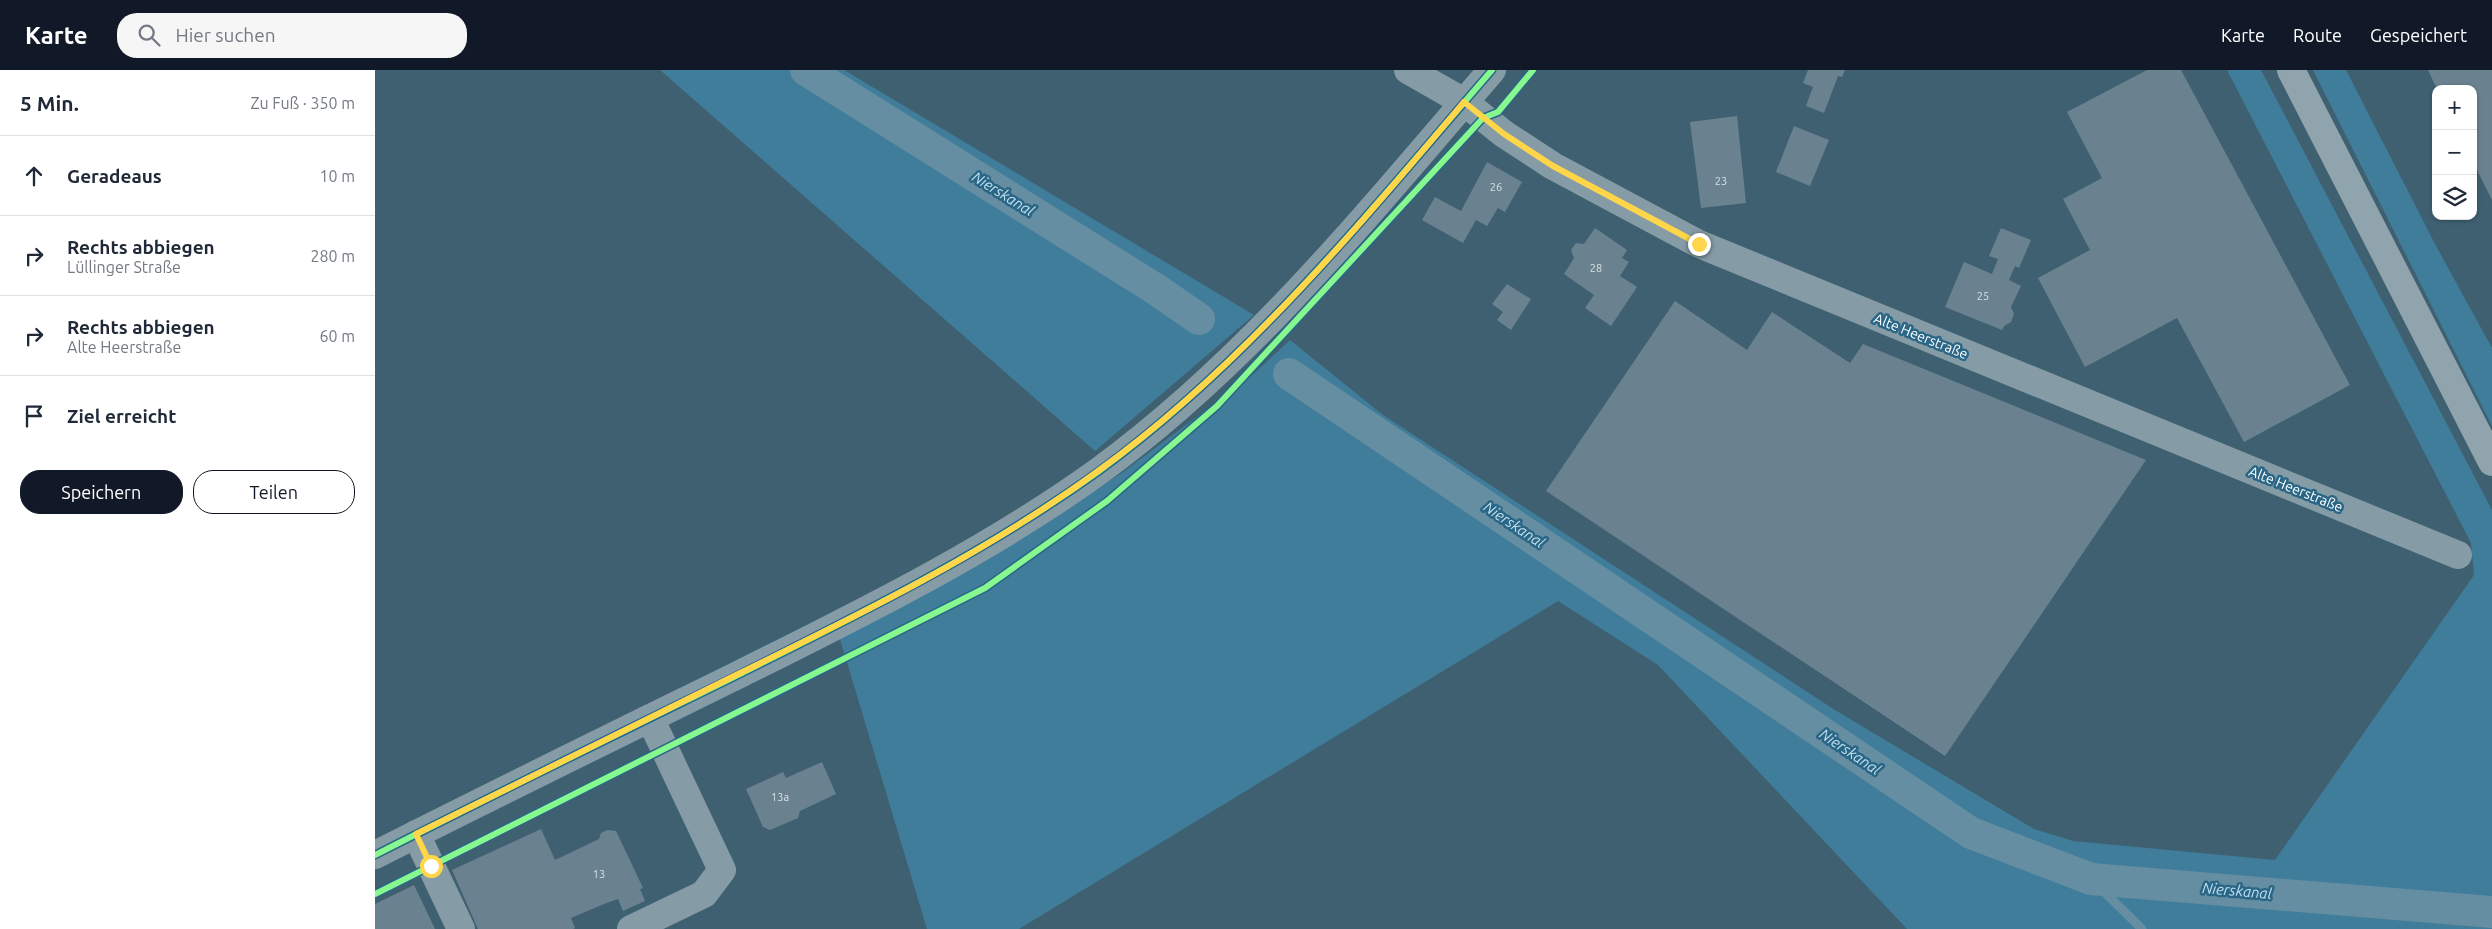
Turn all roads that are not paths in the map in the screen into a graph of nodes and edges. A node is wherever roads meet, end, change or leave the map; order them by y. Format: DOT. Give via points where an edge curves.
graph roads {
  1 [pos="1408,70"];
  2 [pos="1492,70"];
  3 [pos="2291,70"];
  4 [pos="1464,102"];
  5 [pos="2492,462"];
  6 [pos="2458,555"];
  7 [pos="650,718"];
  8 [pos="416,834"];
  9 [pos="375,855"];
  10 [pos="461,929"];
  11 [pos="631,929"];
  1 -- 4 [label="street, Alte Heerstraße"];
  2 -- 4 [label="street"];
  3 -- 5 [label="main road"];
  4 -- 6 [label="street, Alte Heerstraße" via="1504,134 1553,166 1699,244"];
  4 -- 7 [label="street" via="1359,225 1214,377 1100,470 992,542 825,632"];
  7 -- 8 [label="street"];
  7 -- 11 [label="street" via="723,870 704,894"];
  8 -- 9 [label="street"];
  8 -- 10 [label="street"];
}
